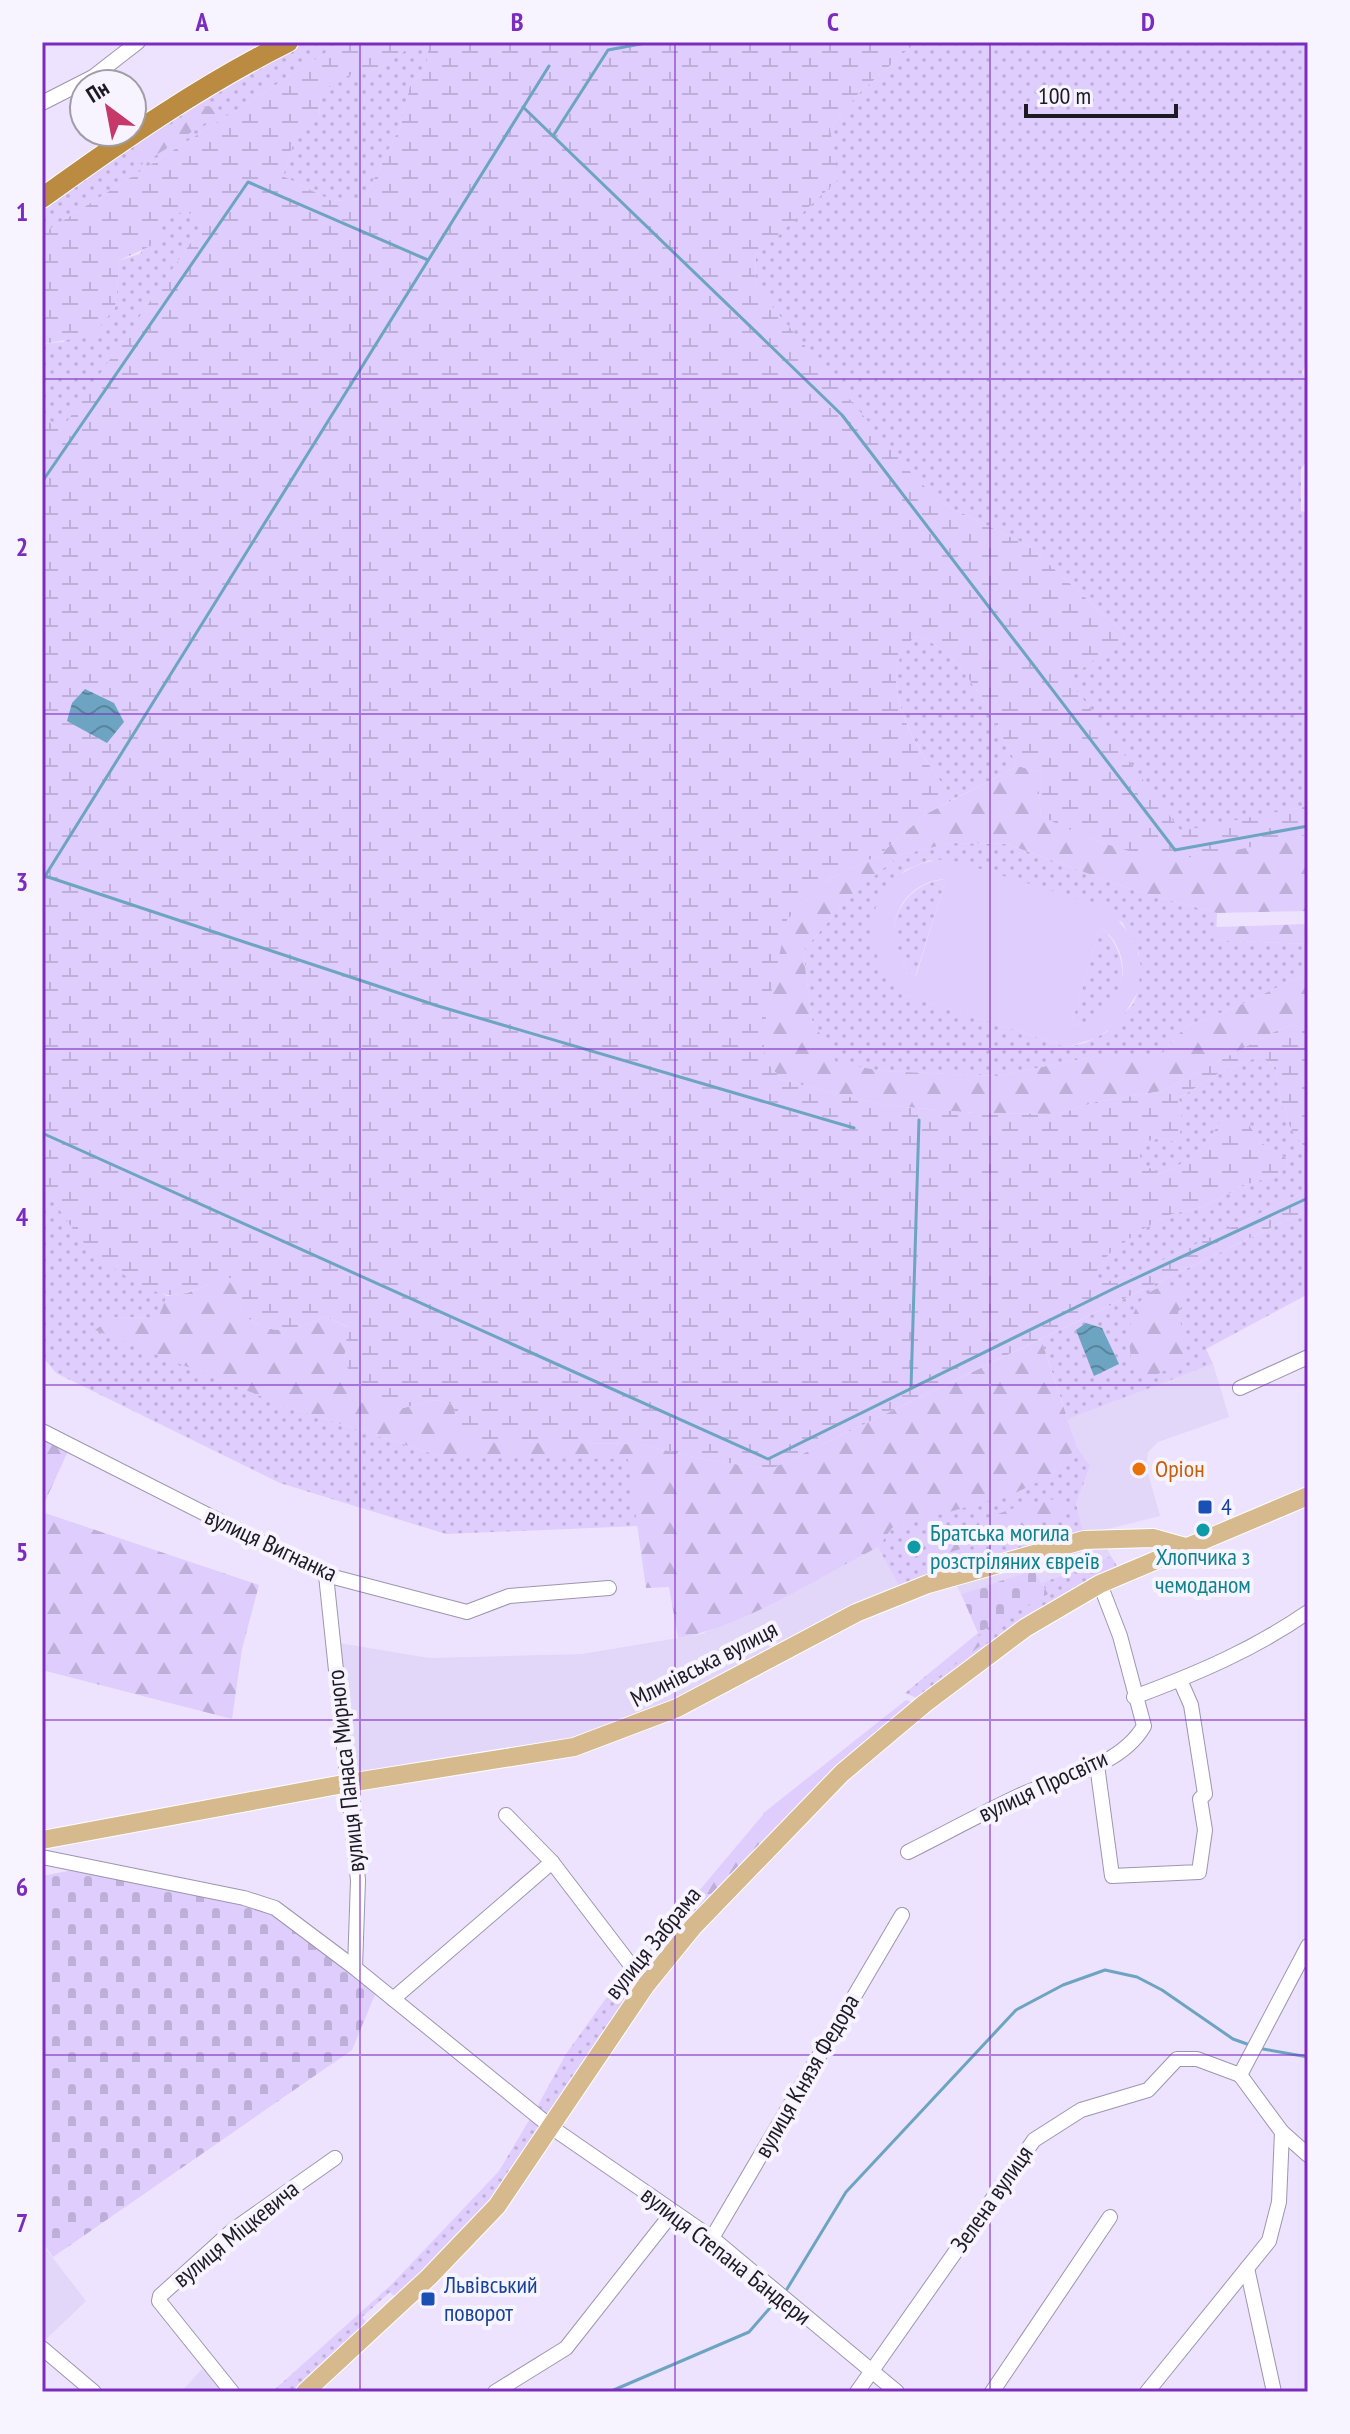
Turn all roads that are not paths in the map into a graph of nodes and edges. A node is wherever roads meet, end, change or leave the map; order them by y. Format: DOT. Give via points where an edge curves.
graph roads {
  1 [pos="138,42"];
  2 [pos="288,42"];
  3 [pos="42,103"];
  4 [pos="42,198"];
  5 [pos="1308,1357"];
  6 [pos="1240,1388"];
  7 [pos="42,1431"];
  8 [pos="1308,1496"];
  9 [pos="1185,1547"];
  10 [pos="326,1575"];
  11 [pos="1100,1584"];
  12 [pos="609,1588"];
  13 [pos="1308,1612"];
  14 [pos="1180,1680"];
  15 [pos="1134,1697"];
  16 [pos="1097,1765"];
  17 [pos="349,1783"];
  18 [pos="506,1815"];
  19 [pos="42,1840"];
  20 [pos="908,1852"];
  21 [pos="42,1857"];
  22 [pos="552,1862"];
  23 [pos="902,1915"];
  24 [pos="1308,1946"];
  25 [pos="355,1968"];
  26 [pos="646,1985"];
  27 [pos="393,1999"];
  28 [pos="1240,2075"];
  29 [pos="551,2127"];
  30 [pos="1282,2132"];
  31 [pos="1308,2155"];
  32 [pos="335,2158"];
  33 [pos="673,2212"];
  34 [pos="1110,2217"];
  35 [pos="712,2238"];
  36 [pos="1247,2268"];
  37 [pos="43,2350"];
  38 [pos="870,2372"];
  39 [pos="94,2392"];
  40 [pos="232,2392"];
  41 [pos="305,2392"];
  42 [pos="495,2392"];
  43 [pos="857,2392"];
  44 [pos="897,2392"];
  45 [pos="992,2392"];
  46 [pos="1147,2392"];
  47 [pos="1274,2392"];
  1 -- 3 [label="street" via="93,77"];
  2 -- 4 [label="highway" via="139,129"];
  5 -- 6 [label="street"];
  7 -- 10 [label="street, вулиця Вигнанка"];
  8 -- 9 [label="main road, вулиця Забрама"];
  9 -- 11 [label="main road, вулиця Забрама"];
  9 -- 17 [label="main road, Млинівська вулиця" via="1130,1536 1084,1540 1005,1560 856,1613 677,1708 574,1747"];
  10 -- 12 [label="street, вулиця Вигнанка" via="467,1612 509,1596"];
  10 -- 17 [label="street, вулиця Панаса Мирного"];
  11 -- 15 [label="street, вулиця Просвіти"];
  11 -- 26 [label="main road, вулиця Забрама" via="1025,1628 842,1773 693,1927"];
  13 -- 14 [label="street" via="1265,1642"];
  14 -- 15 [label="street"];
  14 -- 16 [label="street" via="1191,1705 1205,1794 1200,1799 1205,1830 1199,1872 1112,1876"];
  15 -- 16 [label="street, вулиця Просвіти" via="1144,1726"];
  16 -- 20 [label="street, вулиця Просвіти"];
  17 -- 19 [label="main road, Млинівська вулиця"];
  17 -- 25 [label="street, вулиця Панаса Мирного" via="358,1880"];
  18 -- 22 [label="street"];
  21 -- 25 [label="street" via="275,1908"];
  22 -- 26 [label="street"];
  22 -- 27 [label="street"];
  23 -- 35 [label="street, вулиця Князя Федора"];
  24 -- 28 [label="street"];
  25 -- 27 [label="street"];
  26 -- 29 [label="main road, вулиця Забрама"];
  27 -- 29 [label="street"];
  28 -- 30 [label="street"];
  28 -- 38 [label="street, Зелена вулиця" via="1197,2059 1177,2059 1148,2090 1081,2110 1034,2140"];
  29 -- 33 [label="street, вулиця Степана Бандери"];
  29 -- 41 [label="main road, вулиця Забрама" via="497,2206"];
  30 -- 31 [label="street"];
  30 -- 36 [label="street" via="1277,2218 1269,2241"];
  32 -- 40 [label="street, вулиця Міцкевича" via="233,2230 160,2296"];
  33 -- 35 [label="street, вулиця Степана Бандери"];
  33 -- 42 [label="street" via="566,2348"];
  34 -- 45 [label="street"];
  35 -- 38 [label="street, вулиця Степана Бандери"];
  36 -- 46 [label="street"];
  36 -- 47 [label="street"];
  37 -- 39 [label="street"];
  38 -- 43 [label="street"];
  38 -- 44 [label="street, вулиця Степана Бандери"];
}
